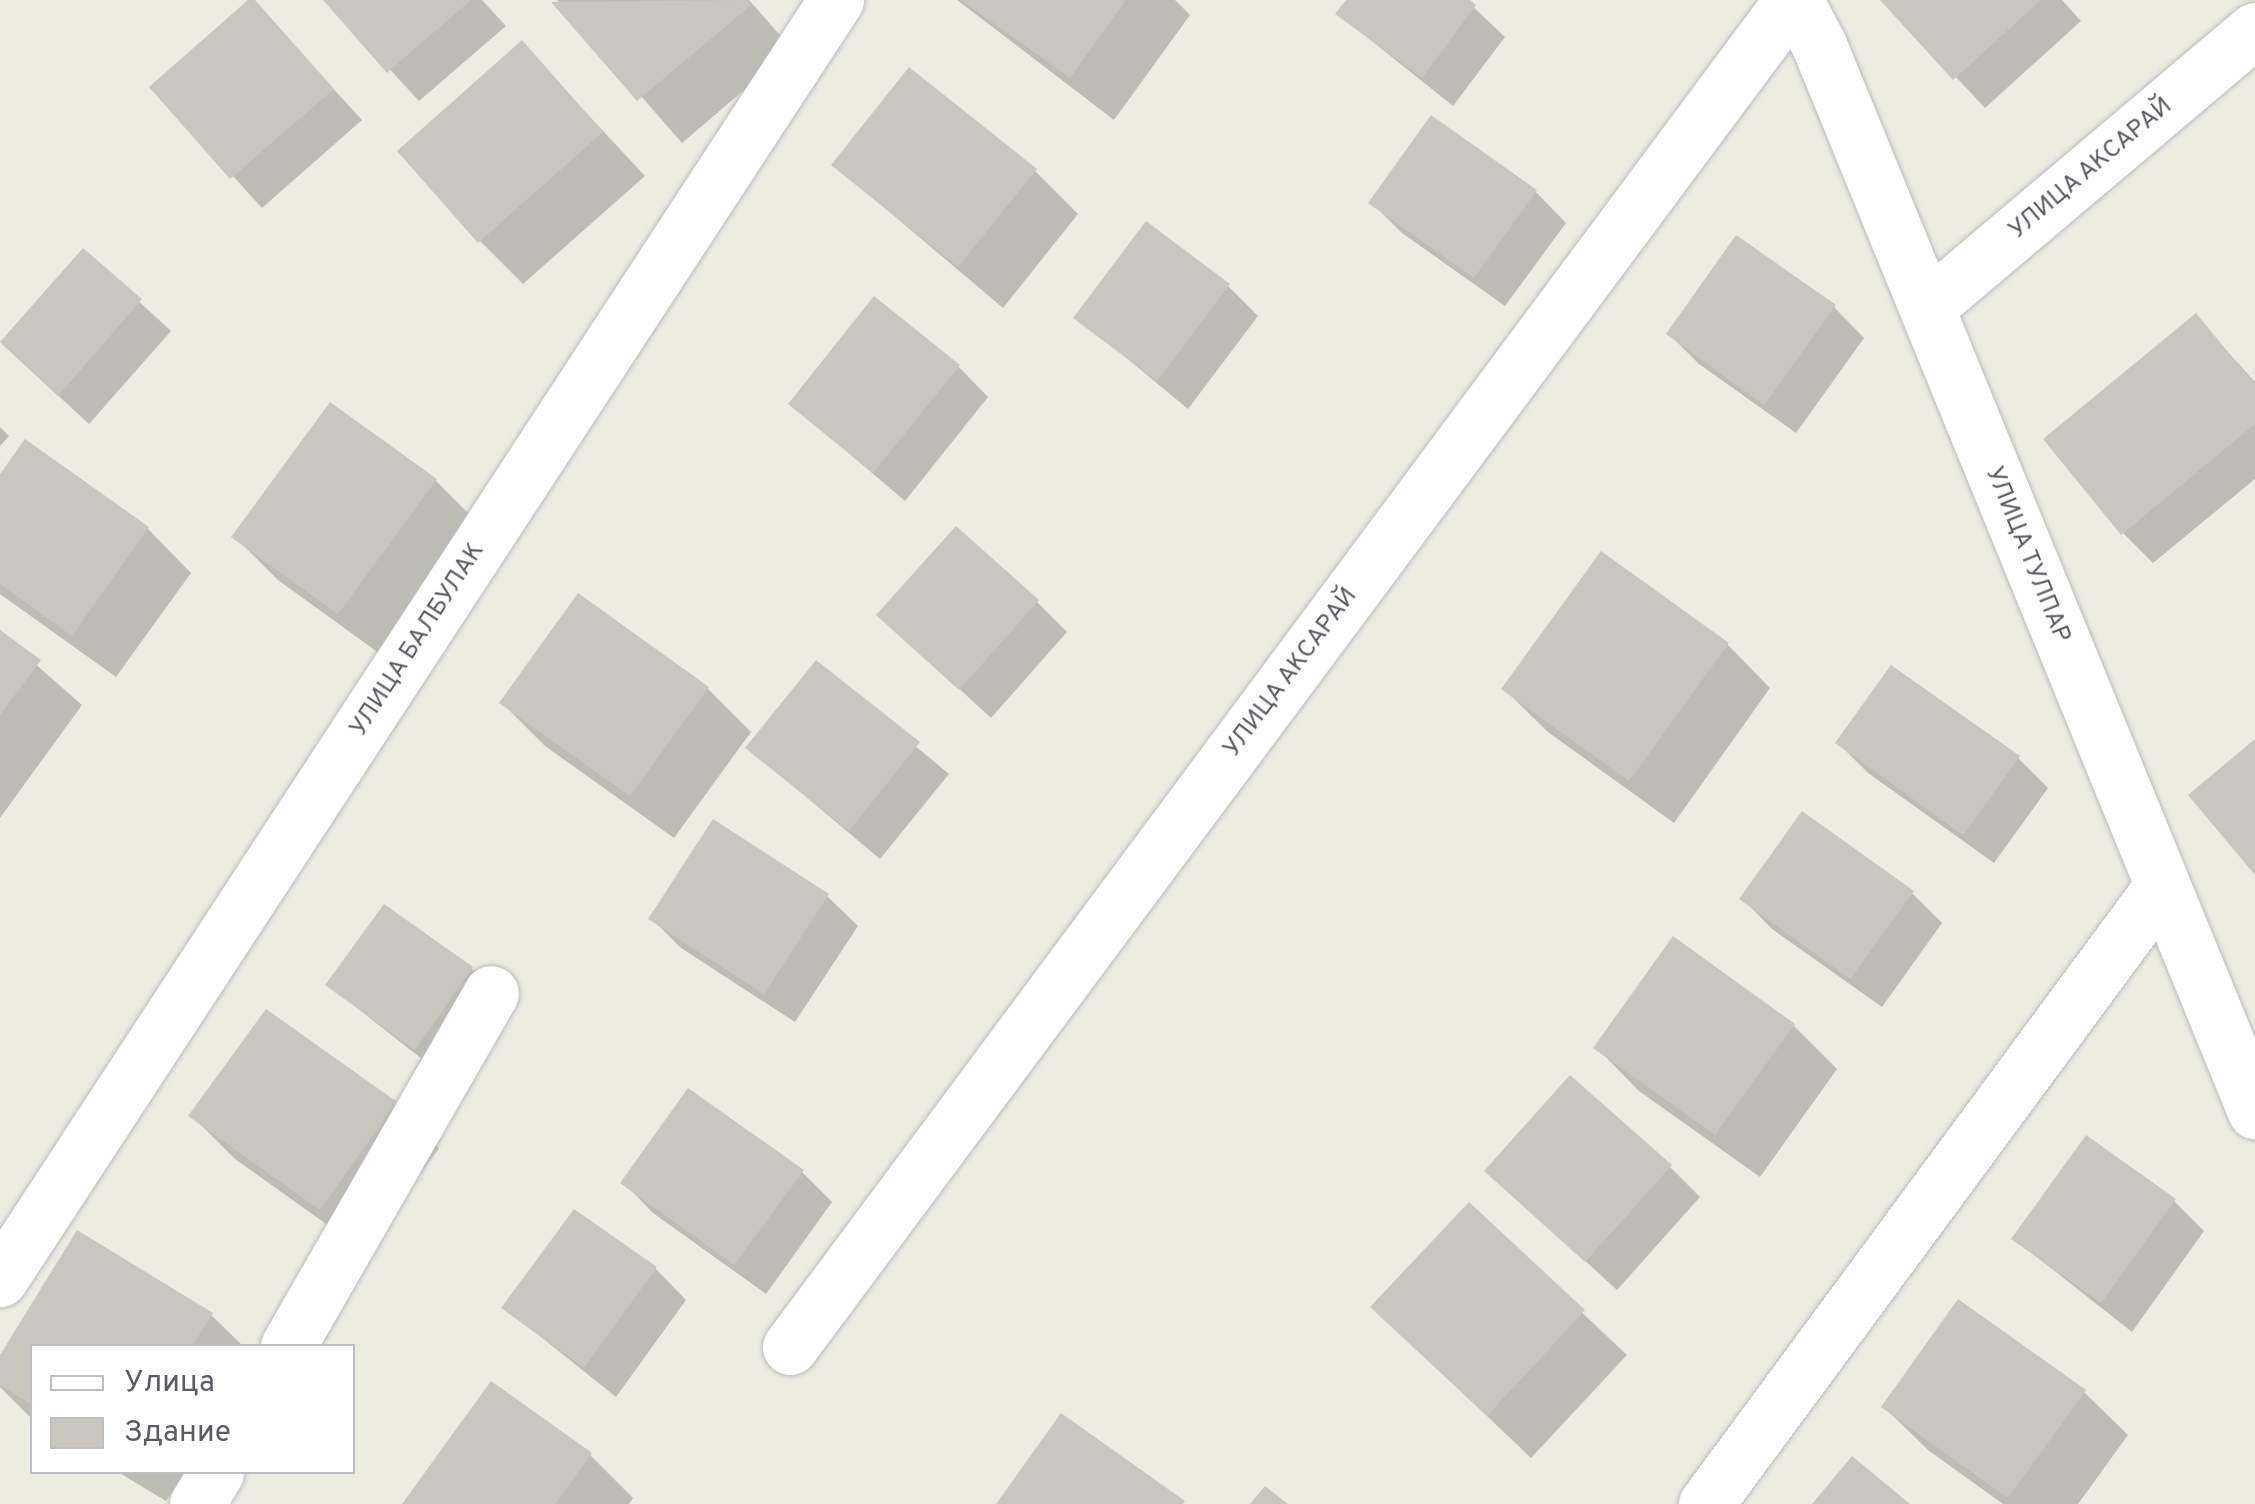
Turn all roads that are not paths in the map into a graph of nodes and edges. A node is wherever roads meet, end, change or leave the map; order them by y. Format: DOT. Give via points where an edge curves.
graph roads {
  1 [pos="836,0"];
  2 [pos="1794,0"];
  3 [pos="2255,30"];
  4 [pos="1927,307"];
  5 [pos="2162,886"];
  6 [pos="492,994"];
  7 [pos="2251,1091"];
  8 [pos="0,1280"];
  9 [pos="289,1344"];
  10 [pos="790,1347"];
  11 [pos="215,1474"];
  12 [pos="197,1504"];
  13 [pos="1706,1504"];
  1 -- 8 [label="street, УЛИЦА БАЛБУЛАК"];
  2 -- 4 [label="street, УЛИЦА ТУЛПАР"];
  2 -- 10 [label="street, УЛИЦА АКСАРАЙ"];
  3 -- 4 [label="street, УЛИЦА АКСАРАЙ"];
  4 -- 5 [label="street, УЛИЦА ТУЛПАР"];
  5 -- 7 [label="street, УЛИЦА ТУЛПАР"];
  5 -- 13 [label="street"];
  6 -- 9 [label="street"];
  11 -- 12 [label="street"];
}
